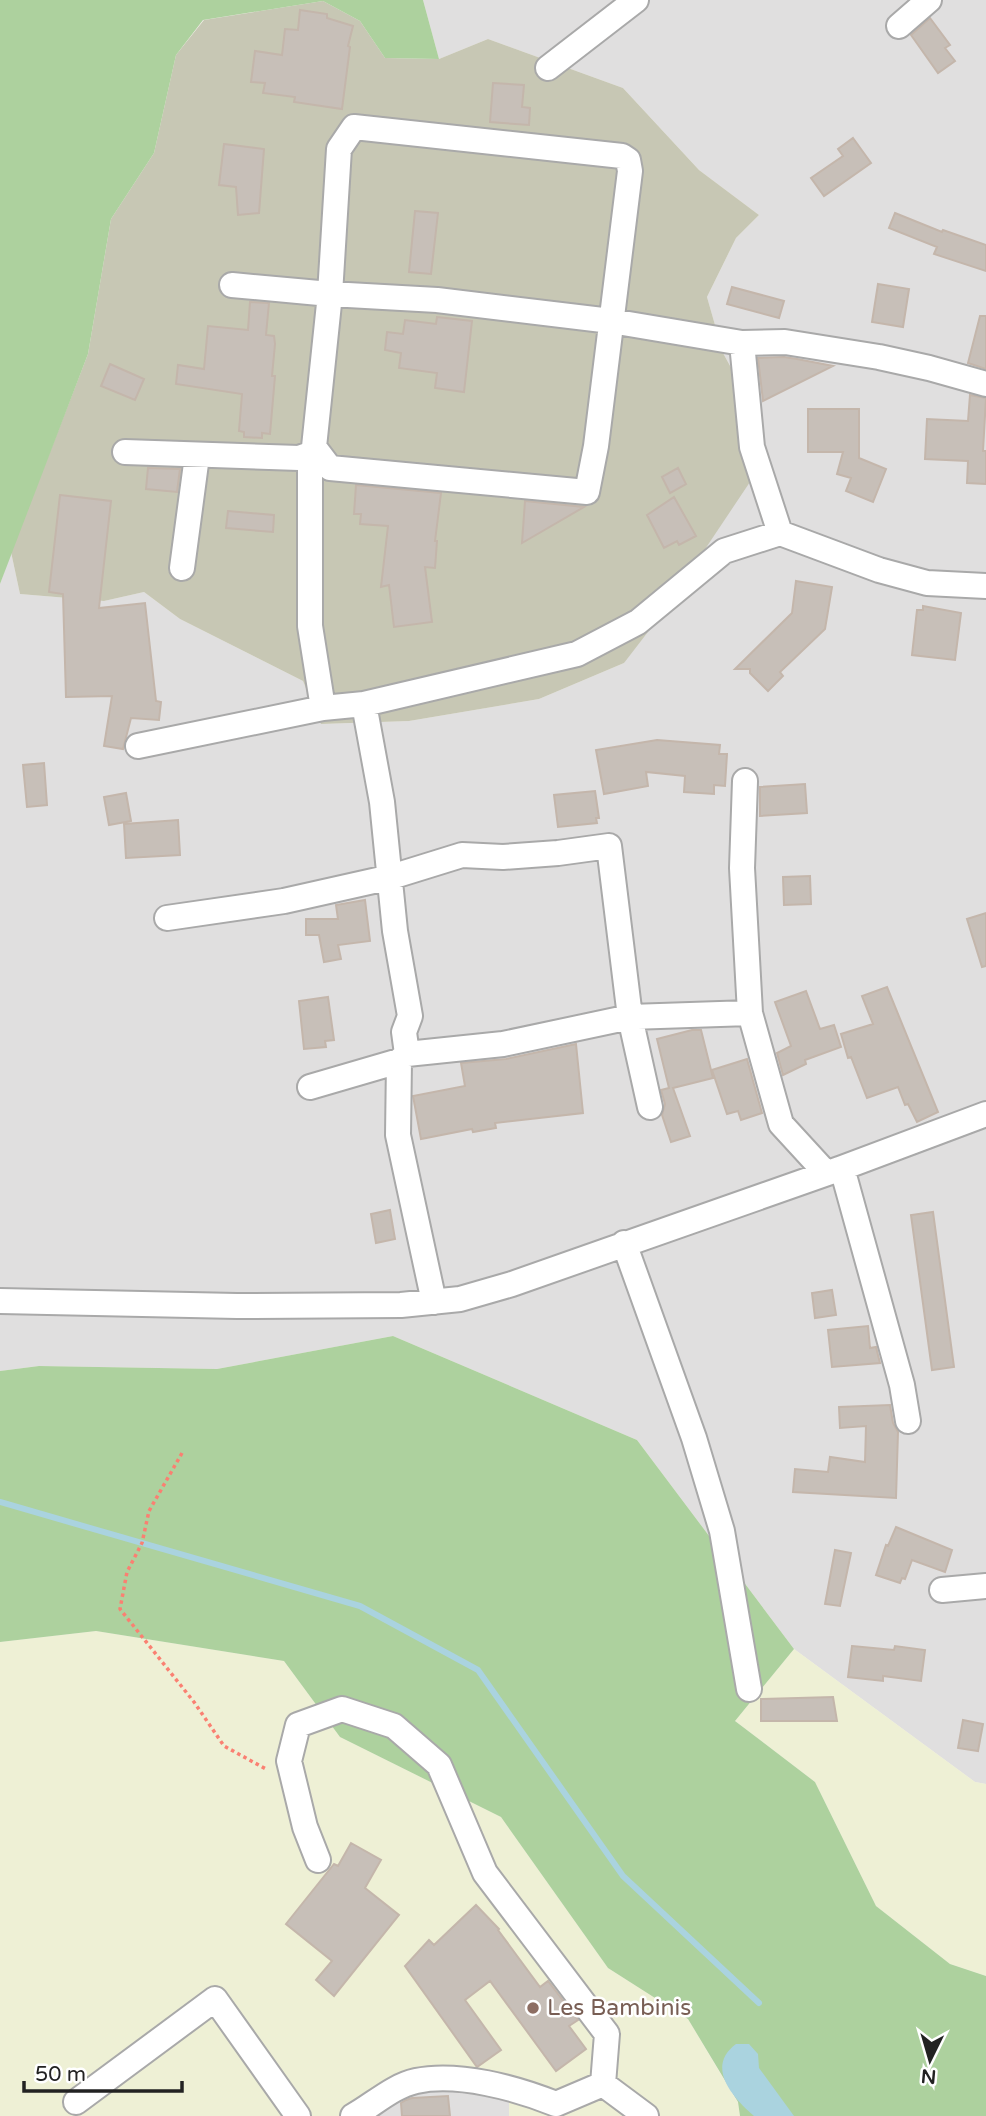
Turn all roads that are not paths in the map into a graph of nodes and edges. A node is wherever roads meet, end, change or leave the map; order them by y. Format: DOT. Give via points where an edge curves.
graph roads {
  1 [pos="636,0"];
  2 [pos="929,0"];
  3 [pos="899,26"];
  4 [pos="548,68"];
  5 [pos="232,285"];
  6 [pos="330,294"];
  7 [pos="611,321"];
  8 [pos="742,342"];
  9 [pos="986,384"];
  10 [pos="312,451"];
  11 [pos="125,452"];
  12 [pos="197,456"];
  13 [pos="780,533"];
  14 [pos="181,568"];
  15 [pos="986,586"];
  16 [pos="364,705"];
  17 [pos="323,708"];
  18 [pos="138,746"];
  19 [pos="745,781"];
  20 [pos="391,877"];
  21 [pos="167,918"];
  22 [pos="750,1013"];
  23 [pos="630,1017"];
  24 [pos="403,1057"];
  25 [pos="310,1087"];
  26 [pos="650,1107"];
  27 [pos="986,1115"];
  28 [pos="834,1171"];
  29 [pos="624,1243"];
  30 [pos="0,1301"];
  31 [pos="435,1302"];
  32 [pos="908,1421"];
  33 [pos="986,1586"];
  34 [pos="942,1590"];
  35 [pos="749,1689"];
  36 [pos="318,1860"];
  37 [pos="603,2084"];
  38 [pos="76,2102"];
  39 [pos="298,2116"];
  40 [pos="353,2116"];
  41 [pos="646,2116"];
  1 -- 4 [label="street"];
  2 -- 3 [label="street"];
  5 -- 6 [label="street"];
  6 -- 7 [label="street" via="437,300"];
  6 -- 7 [label="street" via="339,149 354,127 440,135 628,160"];
  6 -- 10 [label="street"];
  7 -- 8 [label="street"];
  7 -- 10 [label="street" via="587,492 330,468"];
  8 -- 9 [label="street" via="785,342 880,357"];
  8 -- 13 [label="street" via="752,447"];
  10 -- 12 [label="street" via="299,458"];
  10 -- 17 [label="street" via="310,626"];
  11 -- 12 [label="street"];
  12 -- 14 [label="street"];
  13 -- 15 [label="street" via="927,583"];
  13 -- 16 [label="street" via="724,551 638,622 577,654"];
  16 -- 17 [label="street"];
  16 -- 20 [label="street"];
  17 -- 18 [label="street"];
  19 -- 22 [label="street" via="742,868"];
  20 -- 21 [label="street" via="285,901"];
  20 -- 23 [label="street" via="462,855 516,856 609,846"];
  20 -- 24 [label="street" via="410,1016"];
  22 -- 23 [label="street"];
  22 -- 28 [label="street" via="782,1125"];
  23 -- 24 [label="street" via="503,1044"];
  23 -- 26 [label="street"];
  24 -- 25 [label="street"];
  24 -- 31 [label="street" via="398,1135"];
  27 -- 28 [label="street"];
  28 -- 29 [label="street"];
  28 -- 32 [label="street" via="902,1384"];
  29 -- 31 [label="street" via="512,1284"];
  29 -- 35 [label="street" via="722,1531"];
  30 -- 31 [label="street" via="237,1306"];
  33 -- 34 [label="street"];
  36 -- 37 [label="street" via="289,1761 298,1725 342,1709 394,1726 439,1766 485,1873 607,2034"];
  37 -- 40 [label="street" via="556,2104 494,2085 414,2081"];
  37 -- 41 [label="street"];
  38 -- 39 [label="street" via="215,1998"];
}
